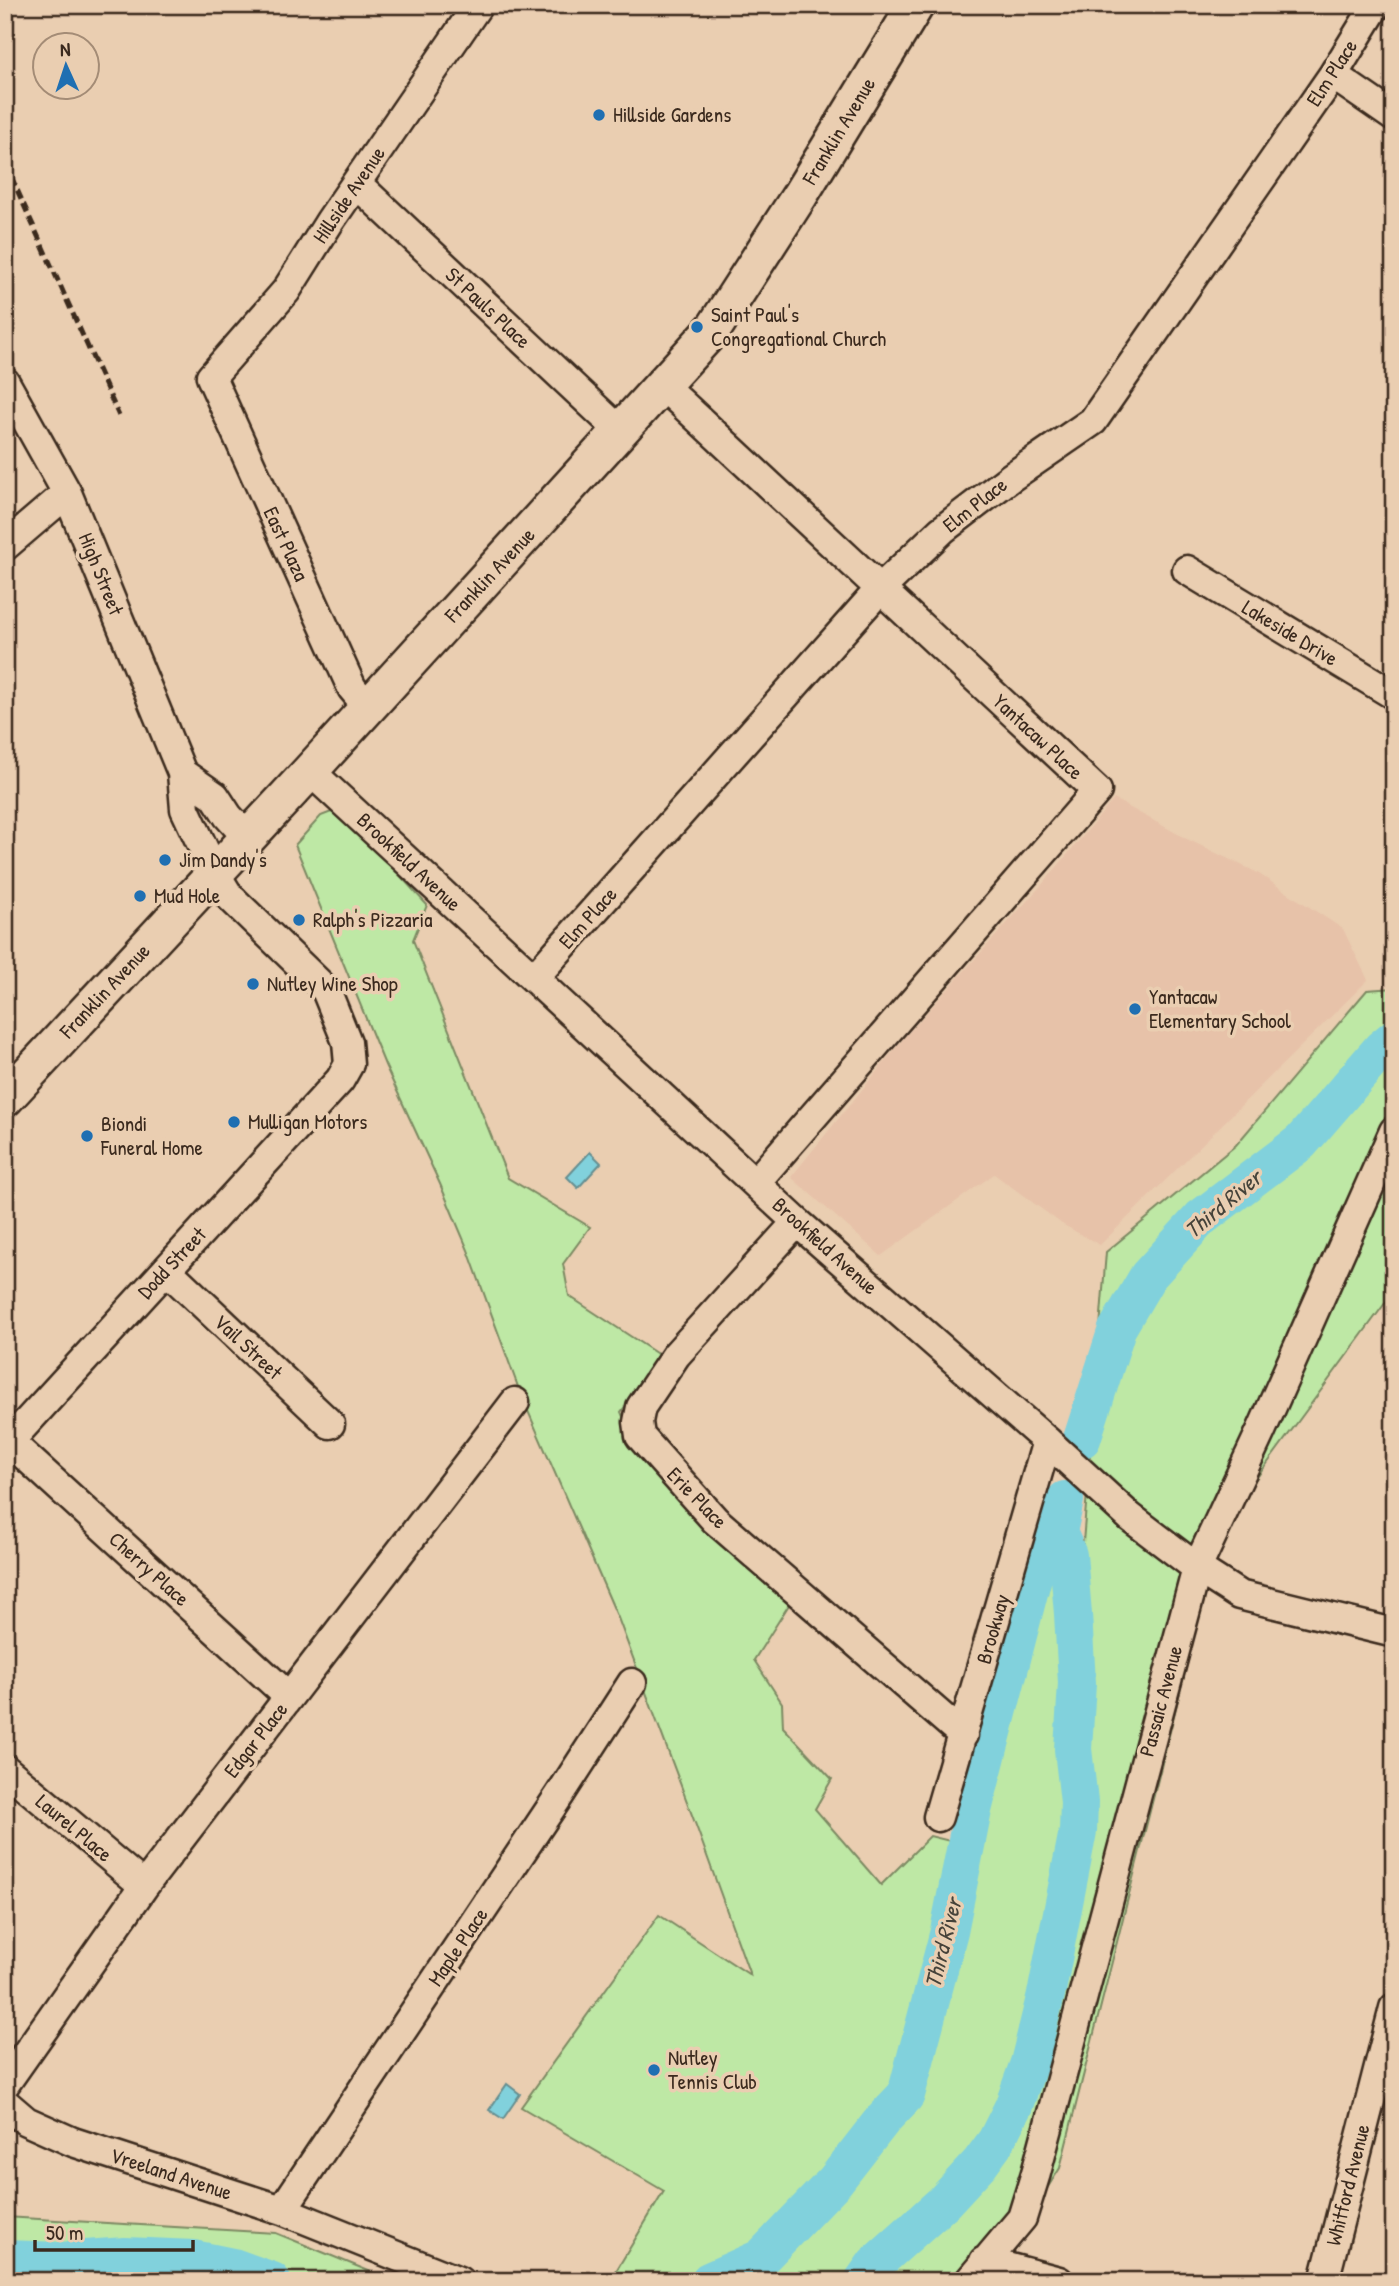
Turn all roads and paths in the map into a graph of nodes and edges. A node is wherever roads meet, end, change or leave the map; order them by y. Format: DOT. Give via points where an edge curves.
graph roads {
  1 [pos="478,5"];
  2 [pos="916,5"];
  3 [pos="1376,5"];
  4 [pos="1333,75"];
  5 [pos="1394,117"];
  6 [pos="356,183"];
  7 [pos="211,377"];
  8 [pos="5,382"];
  9 [pos="662,386"];
  10 [pos="620,431"];
  11 [pos="67,493"];
  12 [pos="5,546"];
  13 [pos="1187,570"];
  14 [pos="880,589"];
  15 [pos="1394,695"];
  16 [pos="368,707"];
  17 [pos="310,771"];
  18 [pos="182,773"];
  19 [pos="247,837"];
  20 [pos="215,873"];
  21 [pos="534,978"];
  22 [pos="340,1080"];
  23 [pos="5,1099"];
  24 [pos="1394,1131"];
  25 [pos="755,1183"];
  26 [pos="797,1222"];
  27 [pos="167,1270"];
  28 [pos="515,1402"];
  29 [pos="330,1424"];
  30 [pos="1047,1441"];
  31 [pos="7,1444"];
  32 [pos="1197,1568"];
  33 [pos="1394,1633"];
  34 [pos="632,1683"];
  35 [pos="289,1697"];
  36 [pos="963,1735"];
  37 [pos="5,1769"];
  38 [pos="938,1817"];
  39 [pos="144,1886"];
  40 [pos="1394,2008"];
  41 [pos="5,2084"];
  42 [pos="5,2103"];
  43 [pos="282,2210"];
  44 [pos="976,2271"];
  45 [pos="458,2281"];
  46 [pos="1059,2281"];
  47 [pos="1324,2281"];
  1 -- 6 [label="street, Hillside Avenue"];
  2 -- 9 [label="main road, Franklin Avenue" via="714,328"];
  3 -- 4 [label="street, Elm Place"];
  4 -- 5 [label="street"];
  4 -- 14 [label="street, Elm Place" via="1093,421 942,530"];
  6 -- 7 [label="street, Hillside Avenue" via="286,291"];
  6 -- 10 [label="street, St Pauls Place"];
  7 -- 16 [label="street, East Plaza" via="352,688"];
  8 -- 11 [label="street, High Street"];
  9 -- 10 [label="main road, Franklin Avenue"];
  9 -- 14 [label="street, Yantacaw Place"];
  10 -- 16 [label="main road, Franklin Avenue"];
  11 -- 12 [label="street"];
  11 -- 18 [label="street, High Street"];
  13 -- 15 [label="street, Lakeside Drive"];
  14 -- 21 [label="street, Elm Place"];
  14 -- 25 [label="street, Yantacaw Place" via="1097,791"];
  16 -- 17 [label="main road, Franklin Avenue"];
  17 -- 19 [label="main road, Franklin Avenue"];
  17 -- 21 [label="street, Brookfield Avenue"];
  18 -- 19 [label="street" via="215,796"];
  18 -- 20 [label="street, High Street" via="185,809"];
  19 -- 20 [label="main road, Franklin Avenue"];
  20 -- 22 [label="street, High Street" via="232,899 326,990 348,1042 349,1064"];
  20 -- 23 [label="main road, Franklin Avenue"];
  21 -- 25 [label="street, Brookfield Avenue"];
  22 -- 27 [label="street, Dodd Street"];
  24 -- 32 [label="street, Passaic Avenue"];
  25 -- 26 [label="street, Brookfield Avenue"];
  26 -- 30 [label="street, Brookfield Avenue"];
  26 -- 36 [label="street, Erie Place" via="676,1354 640,1407 640,1436 715,1520"];
  27 -- 29 [label="street, Vail Street"];
  27 -- 31 [label="street, Dodd Street"];
  28 -- 35 [label="street, Edgar Place"];
  30 -- 32 [label="street, Brookfield Avenue" via="1130,1517"];
  30 -- 36 [label="street, Brookway"];
  31 -- 35 [label="street, Cherry Place"];
  32 -- 33 [label="street, Brookfield Avenue" via="1238,1595"];
  32 -- 44 [label="street, Passaic Avenue" via="1022,2218"];
  34 -- 43 [label="street, Maple Place"];
  35 -- 39 [label="street, Edgar Place"];
  36 -- 38 [label="street, Brookway"];
  37 -- 39 [label="street, Laurel Place"];
  39 -- 41 [label="street, Edgar Place"];
  40 -- 47 [label="street, Whitford Avenue"];
  42 -- 43 [label="street, Vreeland Avenue" via="26,2121 73,2142"];
  43 -- 45 [label="street, Vreeland Avenue"];
  44 -- 46 [label="street"];
}
